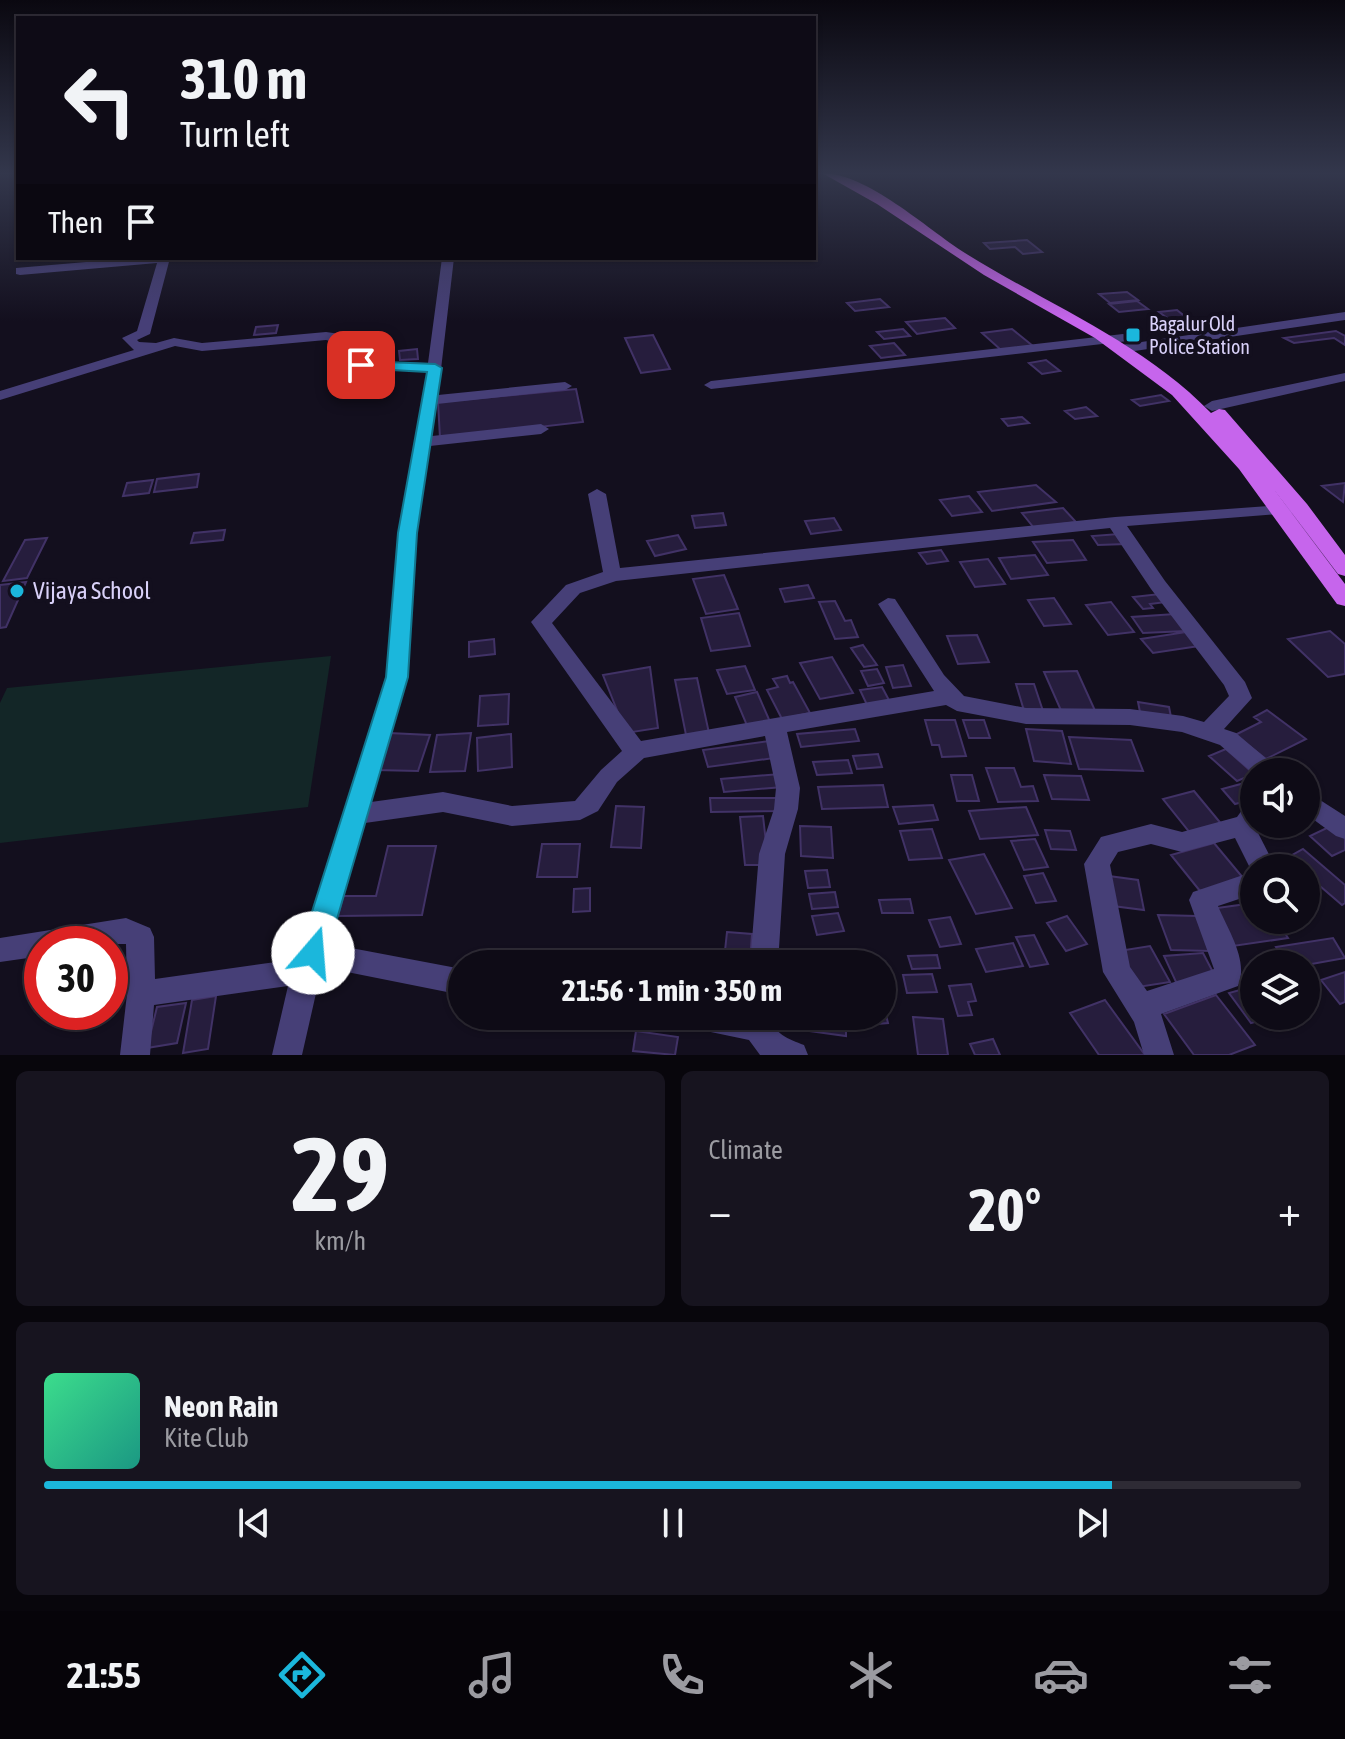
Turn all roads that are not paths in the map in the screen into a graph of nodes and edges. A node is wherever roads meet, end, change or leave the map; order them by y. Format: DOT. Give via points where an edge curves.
graph roads {
  1 [pos="915,222"];
  2 [pos="929,222"];
  3 [pos="152,260"];
  4 [pos="164,260"];
  5 [pos="448,260"];
  6 [pos="20,271"];
  7 [pos="1345,316"];
  8 [pos="1122,344"];
  9 [pos="157,347"];
  10 [pos="435,368"];
  11 [pos="1345,377"];
  12 [pos="711,385"];
  13 [pos="565,386"];
  14 [pos="0,396"];
  15 [pos="430,400"];
  16 [pos="1212,406"];
  17 [pos="541,429"];
  18 [pos="423,442"];
  19 [pos="597,494"];
  20 [pos="1300,508"];
  21 [pos="1277,509"];
  22 [pos="1115,522"];
  23 [pos="1345,569"];
  24 [pos="614,575"];
  25 [pos="1345,599"];
  26 [pos="888,604"];
  27 [pos="948,697"];
  28 [pos="775,728"];
  29 [pos="1209,731"];
  30 [pos="636,752"];
  31 [pos="1250,758"];
  32 [pos="1320,810"];
  33 [pos="356,814"];
  34 [pos="1240,823"];
  35 [pos="1343,825"];
  36 [pos="1240,888"];
  37 [pos="0,950"];
  38 [pos="765,950"];
  39 [pos="310,962"];
  40 [pos="448,980"];
  41 [pos="141,994"];
  42 [pos="1141,1007"];
  43 [pos="763,1030"];
  44 [pos="135,1055"];
  45 [pos="287,1055"];
  46 [pos="793,1055"];
  47 [pos="1159,1055"];
  1 -- 8 [label="main road" via="960,255"];
  2 -- 8 [label="main road" via="985,263"];
  3 -- 6 [label="street"];
  4 -- 9 [label="street" via="143,334 129,338 135,346"];
  5 -- 10 [label="street"];
  7 -- 8 [label="street"];
  8 -- 12 [label="street"];
  8 -- 16 [label="main road" via="1171,370"];
  8 -- 21 [label="main road" via="1212,425"];
  9 -- 10 [label="street" via="326,336 350,343 361,365"];
  9 -- 14 [label="street"];
  10 -- 15 [label="street"];
  11 -- 16 [label="street"];
  13 -- 15 [label="street"];
  15 -- 18 [label="street"];
  16 -- 20 [label="main road"];
  17 -- 18 [label="street"];
  18 -- 33 [label="street" via="408,533 397,677"];
  19 -- 24 [label="street"];
  20 -- 21 [label="street"];
  20 -- 23 [label="main road"];
  21 -- 22 [label="street"];
  21 -- 25 [label="main road"];
  22 -- 24 [label="street"];
  22 -- 29 [label="street" via="1234,682 1241,698"];
  24 -- 30 [label="street" via="573,589 541,622"];
  26 -- 27 [label="street"];
  27 -- 28 [label="street"];
  27 -- 29 [label="street" via="970,707 1026,716 1130,717"];
  28 -- 30 [label="street"];
  28 -- 38 [label="street" via="788,788 772,854"];
  29 -- 31 [label="street"];
  30 -- 33 [label="street" via="589,804 567,813 512,816 443,802"];
  32 -- 35 [label="street"];
  33 -- 39 [label="street"];
  34 -- 42 [label="street" via="1182,842 1151,834 1110,844 1097,864 1117,972"];
  36 -- 42 [label="street" via="1202,900 1228,964 1228,977"];
  37 -- 41 [label="street" via="126,930 140,937"];
  39 -- 40 [label="street"];
  39 -- 41 [label="street"];
  39 -- 45 [label="street"];
  41 -- 44 [label="street"];
  42 -- 47 [label="street"];
  43 -- 46 [label="street" via="771,1046"];
}
